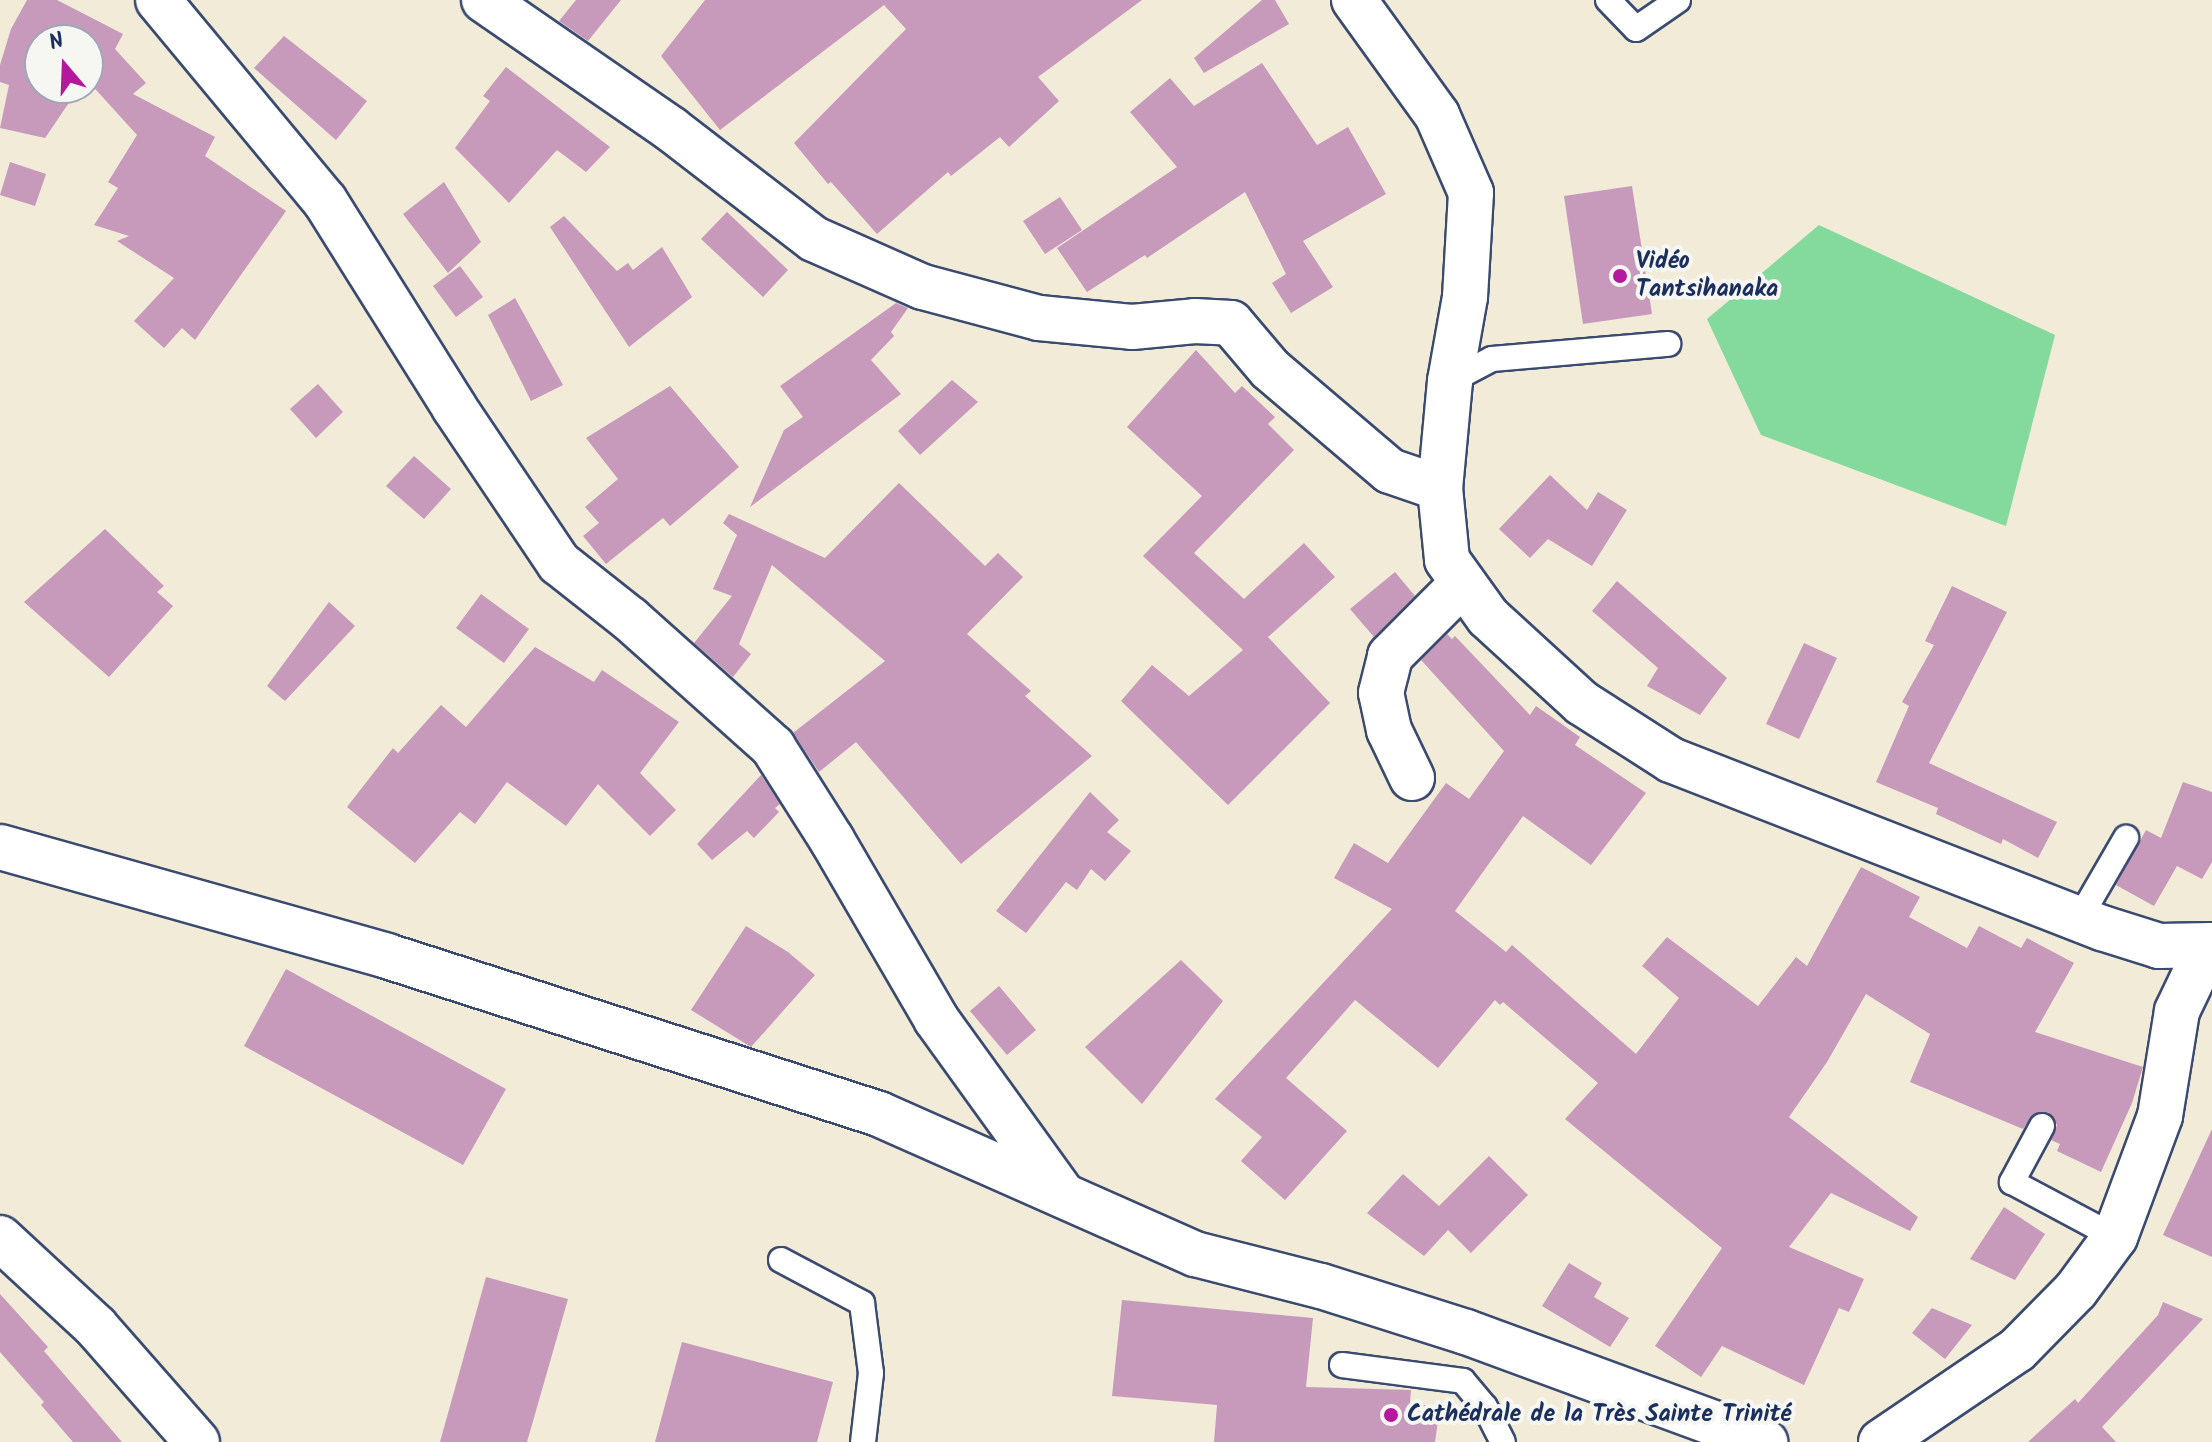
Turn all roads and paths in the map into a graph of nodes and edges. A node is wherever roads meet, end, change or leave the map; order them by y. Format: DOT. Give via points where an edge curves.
graph roads {
  1 [pos="158,0"];
  2 [pos="484,0"];
  3 [pos="1354,0"];
  4 [pos="1608,0"];
  5 [pos="1678,0"];
  6 [pos="1668,344"];
  7 [pos="1450,381"];
  8 [pos="1440,488"];
  9 [pos="1463,583"];
  10 [pos="1412,778"];
  11 [pos="2126,838"];
  12 [pos="0,847"];
  13 [pos="2079,919"];
  14 [pos="2210,946"];
  15 [pos="2042,1126"];
  16 [pos="1064,1197"];
  17 [pos="2115,1237"];
  18 [pos="0,1238"];
  19 [pos="781,1260"];
  20 [pos="1342,1365"];
  21 [pos="197,1442"];
  22 [pos="863,1442"];
  23 [pos="1503,1442"];
  24 [pos="1765,1442"];
  25 [pos="1881,1442"];
  1 -- 16 [label="street" via="325,201 559,563 773,747 936,1019"];
  2 -- 8 [label="street" via="648,113 814,239 923,287 1039,318 1132,327 1231,323 1270,369 1390,471"];
  3 -- 7 [label="street" via="1437,115 1471,193 1465,297"];
  4 -- 5 [label="lane" via="1636,29"];
  6 -- 7 [label="lane" via="1492,359"];
  7 -- 8 [label="street"];
  8 -- 9 [label="street" via="1447,560"];
  9 -- 10 [label="street" via="1390,656 1381,693 1389,730"];
  9 -- 13 [label="street" via="1488,617 1582,703 1671,760"];
  11 -- 13 [label="lane"];
  12 -- 16 [label="street" via="387,956 879,1114"];
  13 -- 14 [label="street" via="2159,946"];
  14 -- 17 [label="street" via="2177,1011 2160,1116"];
  15 -- 17 [label="lane" via="2012,1182"];
  16 -- 24 [label="street" via="1195,1254 1321,1286 1466,1332"];
  17 -- 25 [label="street" via="2076,1290 2017,1350"];
  18 -- 21 [label="street" via="96,1327"];
  19 -- 22 [label="lane" via="862,1303 871,1373"];
  20 -- 23 [label="lane" via="1463,1381 1485,1407"];
}
